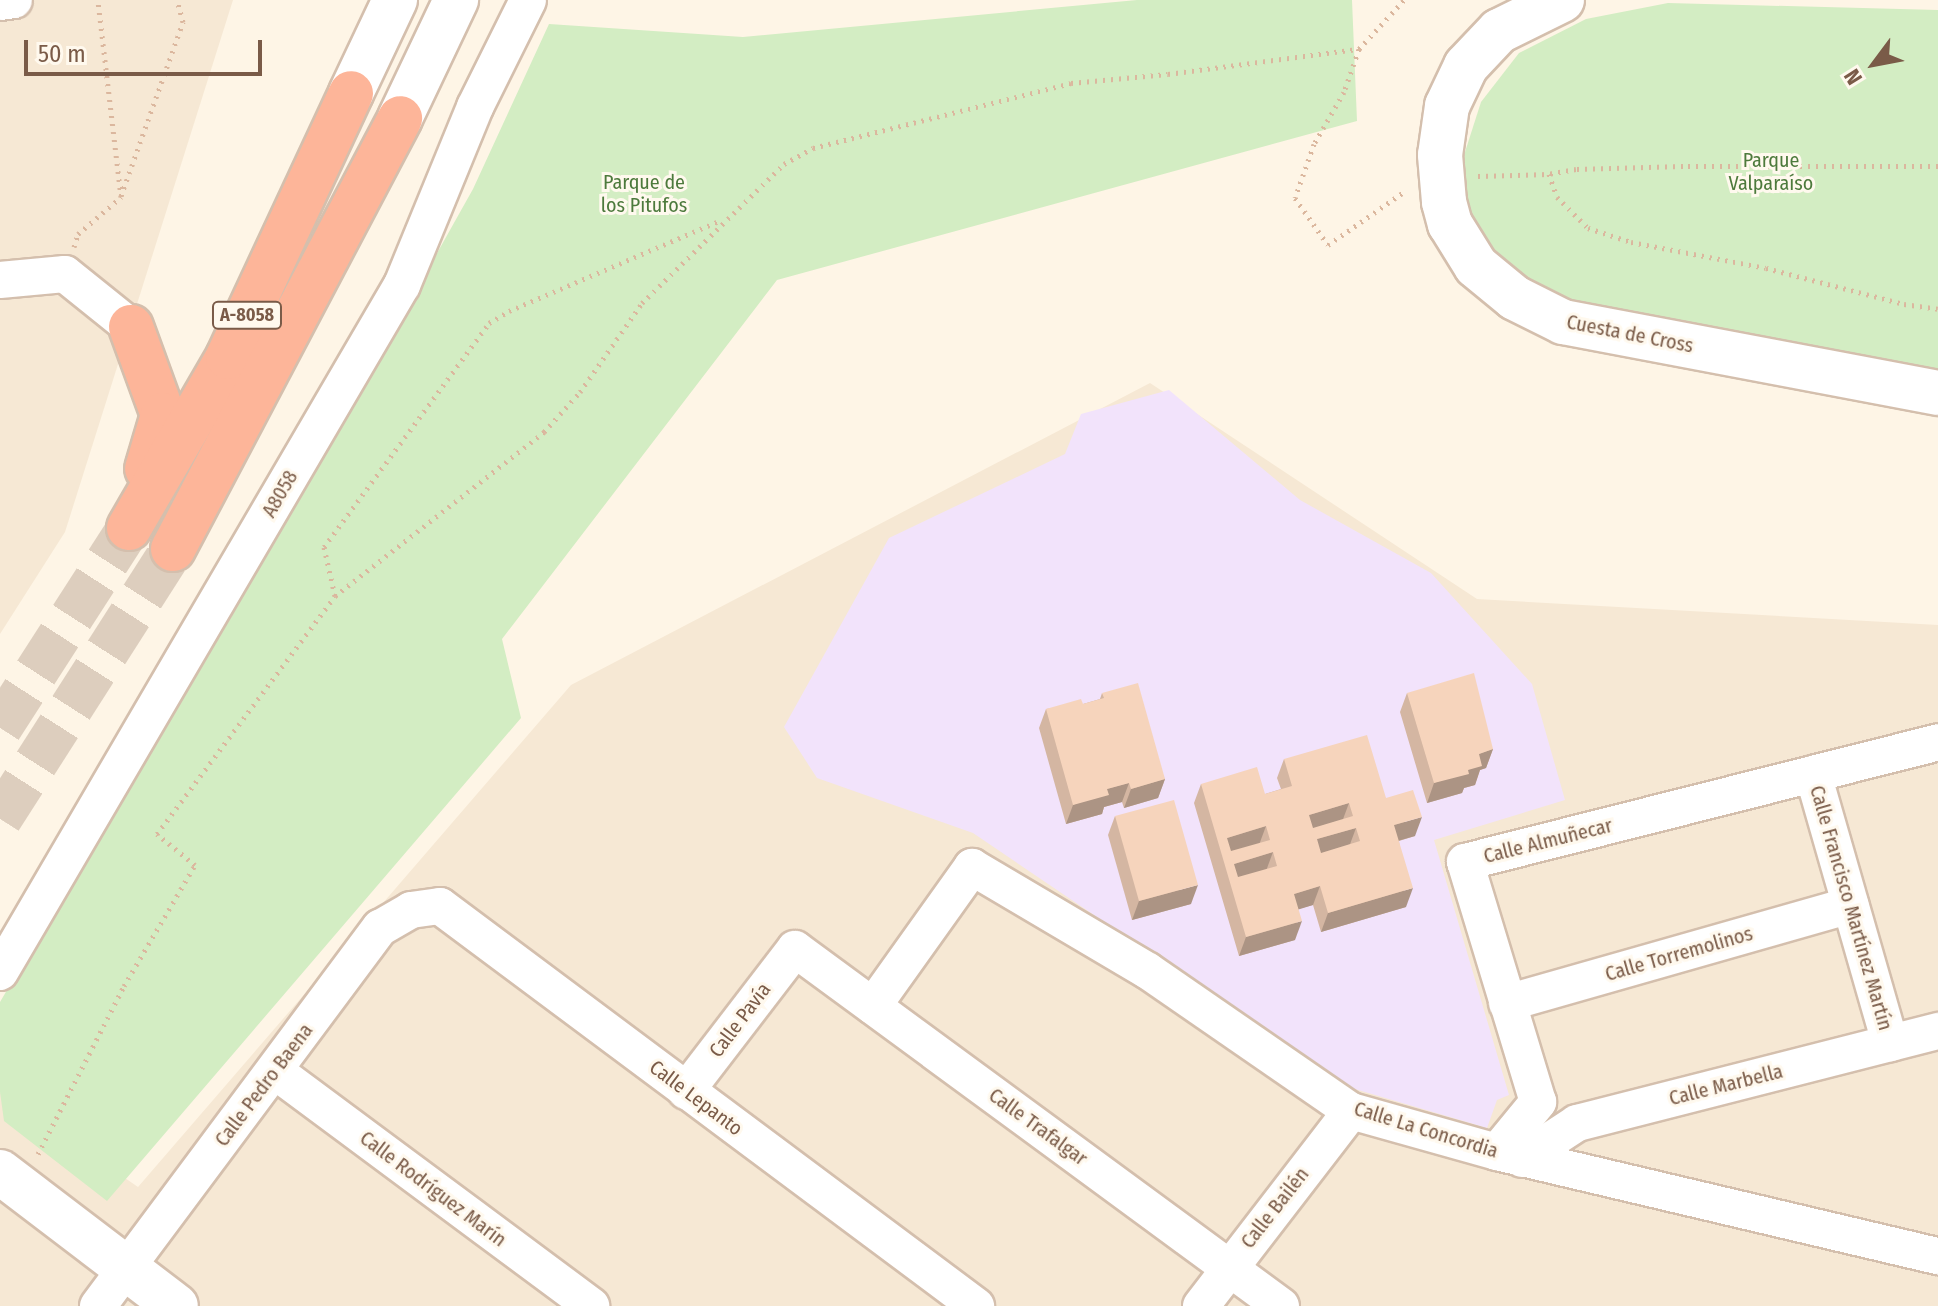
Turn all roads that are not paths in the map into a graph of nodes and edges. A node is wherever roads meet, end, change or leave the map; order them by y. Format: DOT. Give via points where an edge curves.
graph roads {
  1 [pos="14,0"];
  2 [pos="395,0"];
  3 [pos="456,0"];
  4 [pos="528,0"];
  5 [pos="1562,0"];
  6 [pos="0,2"];
  7 [pos="351,93"];
  8 [pos="400,118"];
  9 [pos="0,280"];
  10 [pos="131,327"];
  11 [pos="1938,393"];
  12 [pos="173,549"];
  13 [pos="1938,742"];
  14 [pos="1813,774"];
  15 [pos="1850,905"];
  16 [pos="411,910"];
  17 [pos="795,949"];
  18 [pos="0,972"];
  19 [pos="1507,1003"];
  20 [pos="873,1006"];
  21 [pos="1938,1031"];
  22 [pos="1890,1043"];
  23 [pos="275,1071"];
  24 [pos="686,1091"];
  25 [pos="1351,1111"];
  26 [pos="1510,1156"];
  27 [pos="11,1179"];
  28 [pos="1938,1256"];
  29 [pos="125,1268"];
  30 [pos="1229,1268"];
  31 [pos="98,1306"];
  32 [pos="176,1306"];
  33 [pos="591,1306"];
  34 [pos="976,1306"];
  35 [pos="1201,1306"];
  36 [pos="1281,1306"];
  1 -- 6 [label="street"];
  2 -- 7 [label="street, A-8058"];
  3 -- 8 [label="street, A-8058"];
  4 -- 18 [label="street, A8058" via="475,107 402,285"];
  5 -- 11 [label="street, Cuesta de Cross" via="1499,31 1466,66 1455,85 1425,183 1462,246 1494,283 1537,312 1563,322"];
  7 -- 10 [label="highway, A-8058" via="228,357 129,528 163,415"];
  8 -- 12 [label="highway, A-8058"];
  9 -- 10 [label="street" via="65,274"];
  13 -- 14 [label="street, Calle Almuñecar"];
  14 -- 15 [label="street, Calle Francisco Martínez Martín"];
  14 -- 19 [label="street, Calle Almuñecar" via="1465,862"];
  15 -- 19 [label="street, Calle Torremolinos"];
  15 -- 22 [label="street, Calle Francisco Martínez Martín"];
  16 -- 23 [label="street, Calle Pedro Baena" via="380,928"];
  16 -- 24 [label="street, Calle Lepanto" via="440,906"];
  17 -- 20 [label="street, Calle Trafalgar"];
  17 -- 24 [label="street, Calle Pavía"];
  19 -- 26 [label="street, Calle Almuñecar" via="1538,1102"];
  20 -- 25 [label="street, Calle La Concordia" via="972,867 1148,971"];
  20 -- 30 [label="street, Calle Trafalgar"];
  21 -- 22 [label="street, Calle Marbella"];
  22 -- 26 [label="street, Calle Marbella" via="1577,1123"];
  23 -- 29 [label="street, Calle Pedro Baena"];
  23 -- 33 [label="street, Calle Rodríguez Marín"];
  24 -- 34 [label="street, Calle Lepanto"];
  25 -- 26 [label="street, Calle La Concordia"];
  25 -- 30 [label="street, Calle Bailén"];
  26 -- 28 [label="street, Calle La Concordia"];
  27 -- 29 [label="street"];
  29 -- 31 [label="street, Calle Pedro Baena"];
  29 -- 32 [label="street"];
  30 -- 35 [label="street, Calle Bailén"];
  30 -- 36 [label="street, Calle Trafalgar"];
}
